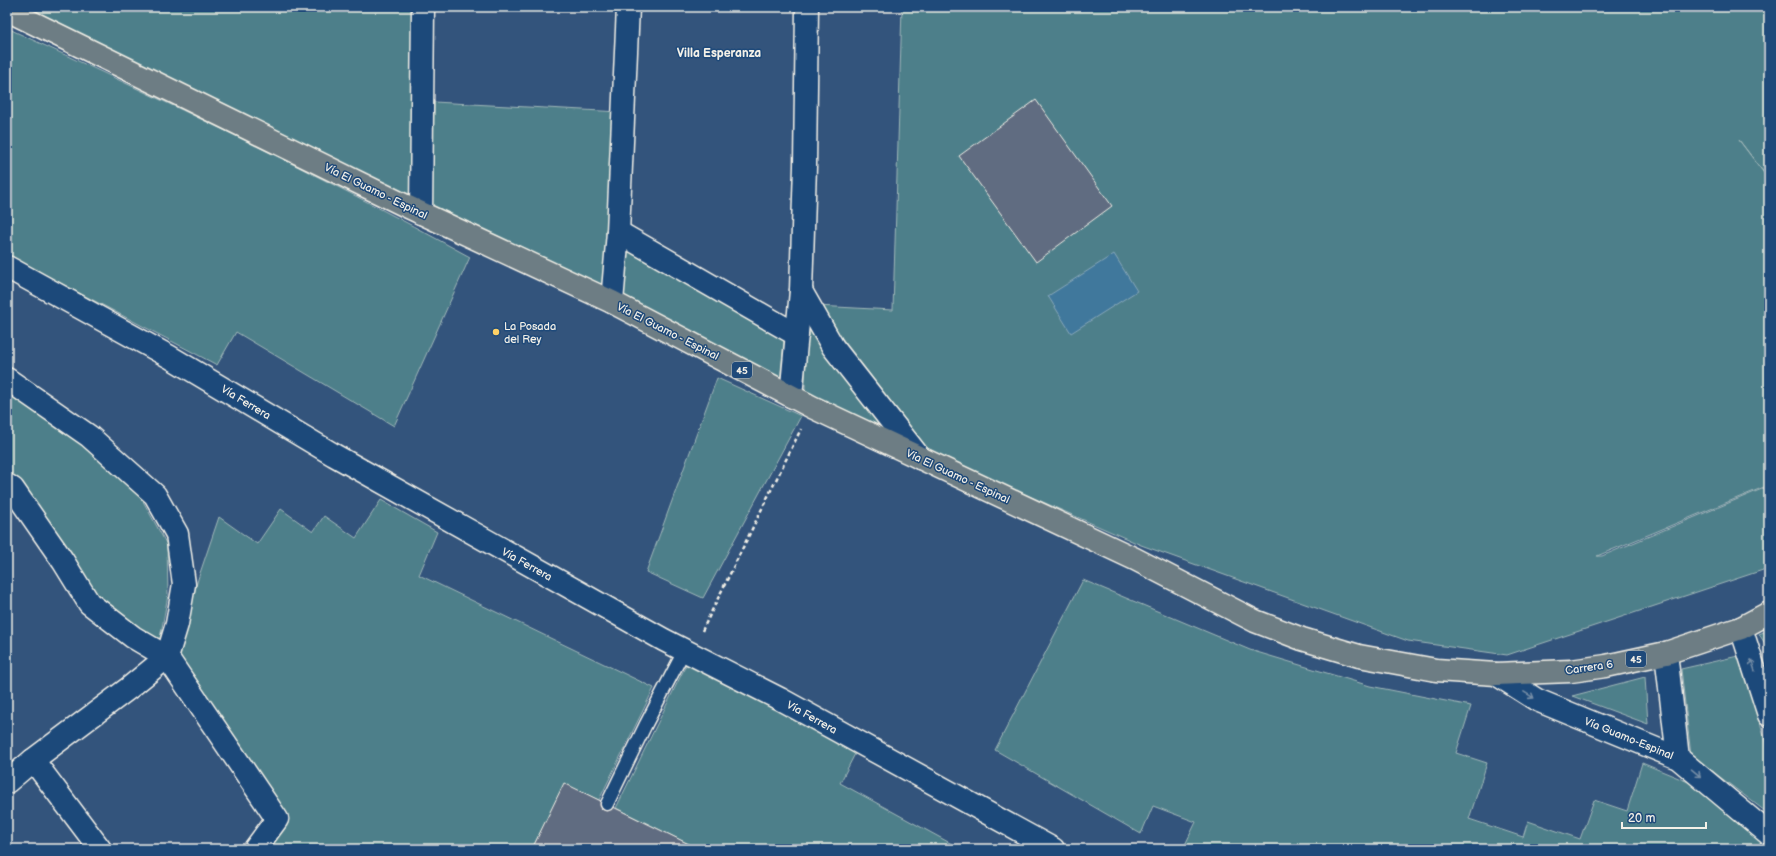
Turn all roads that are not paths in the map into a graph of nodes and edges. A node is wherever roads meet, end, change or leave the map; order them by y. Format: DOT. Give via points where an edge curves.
graph roads {
  1 [pos="423,7"];
  2 [pos="628,7"];
  3 [pos="807,7"];
  4 [pos="7,10"];
  5 [pos="421,213"];
  6 [pos="618,232"];
  7 [pos="7,267"];
  8 [pos="801,291"];
  9 [pos="612,302"];
  10 [pos="797,335"];
  11 [pos="7,379"];
  12 [pos="791,396"];
  13 [pos="920,458"];
  14 [pos="7,484"];
  15 [pos="1769,613"];
  16 [pos="1741,628"];
  17 [pos="691,644"];
  18 [pos="1666,653"];
  19 [pos="167,657"];
  20 [pos="1496,674"];
  21 [pos="1769,715"];
  22 [pos="1678,758"];
  23 [pos="33,760"];
  24 [pos="7,782"];
  25 [pos="607,804"];
  26 [pos="1769,834"];
  27 [pos="100,849"];
  28 [pos="255,849"];
  29 [pos="1053,849"];
  1 -- 5 [label="street"];
  2 -- 6 [label="street"];
  3 -- 8 [label="street"];
  4 -- 5 [label="main road, Vía El Guamo - Espinal / 45"];
  5 -- 9 [label="main road, Vía El Guamo - Espinal / 45"];
  6 -- 9 [label="street"];
  6 -- 10 [label="street"];
  7 -- 17 [label="street, Vía Ferrera" via="170,357 476,536"];
  8 -- 10 [label="street"];
  8 -- 13 [label="street" via="833,347"];
  9 -- 12 [label="main road, Vía El Guamo - Espinal / 45"];
  10 -- 12 [label="street"];
  11 -- 19 [label="street" via="89,436 155,495 177,534 184,584 177,624"];
  12 -- 13 [label="main road, Vía El Guamo - Espinal / 45"];
  13 -- 20 [label="main road, Vía El Guamo - Espinal / 45" via="1135,560 1255,621 1302,639 1367,657 1436,670"];
  14 -- 19 [label="street" via="13,489 89,602 133,637"];
  15 -- 16 [label="main road, Carrera 6 / 45"];
  16 -- 18 [label="main road, Carrera 6 / 45"];
  21 -- 16 [label="street, one-way"];
  17 -- 25 [label="lane" via="646,724"];
  17 -- 29 [label="street, Vía Ferrera" via="780,699"];
  18 -- 20 [label="main road, Carrera 6 / 45" via="1571,671"];
  18 -- 22 [label="street"];
  19 -- 23 [label="street"];
  19 -- 28 [label="street" via="277,819"];
  20 -- 22 [label="street, Vía Guamo-Espinal, one-way" via="1536,700"];
  22 -- 26 [label="street, Vía Guamo-Espinal, one-way"];
  23 -- 24 [label="street"];
  23 -- 27 [label="street"];
}
